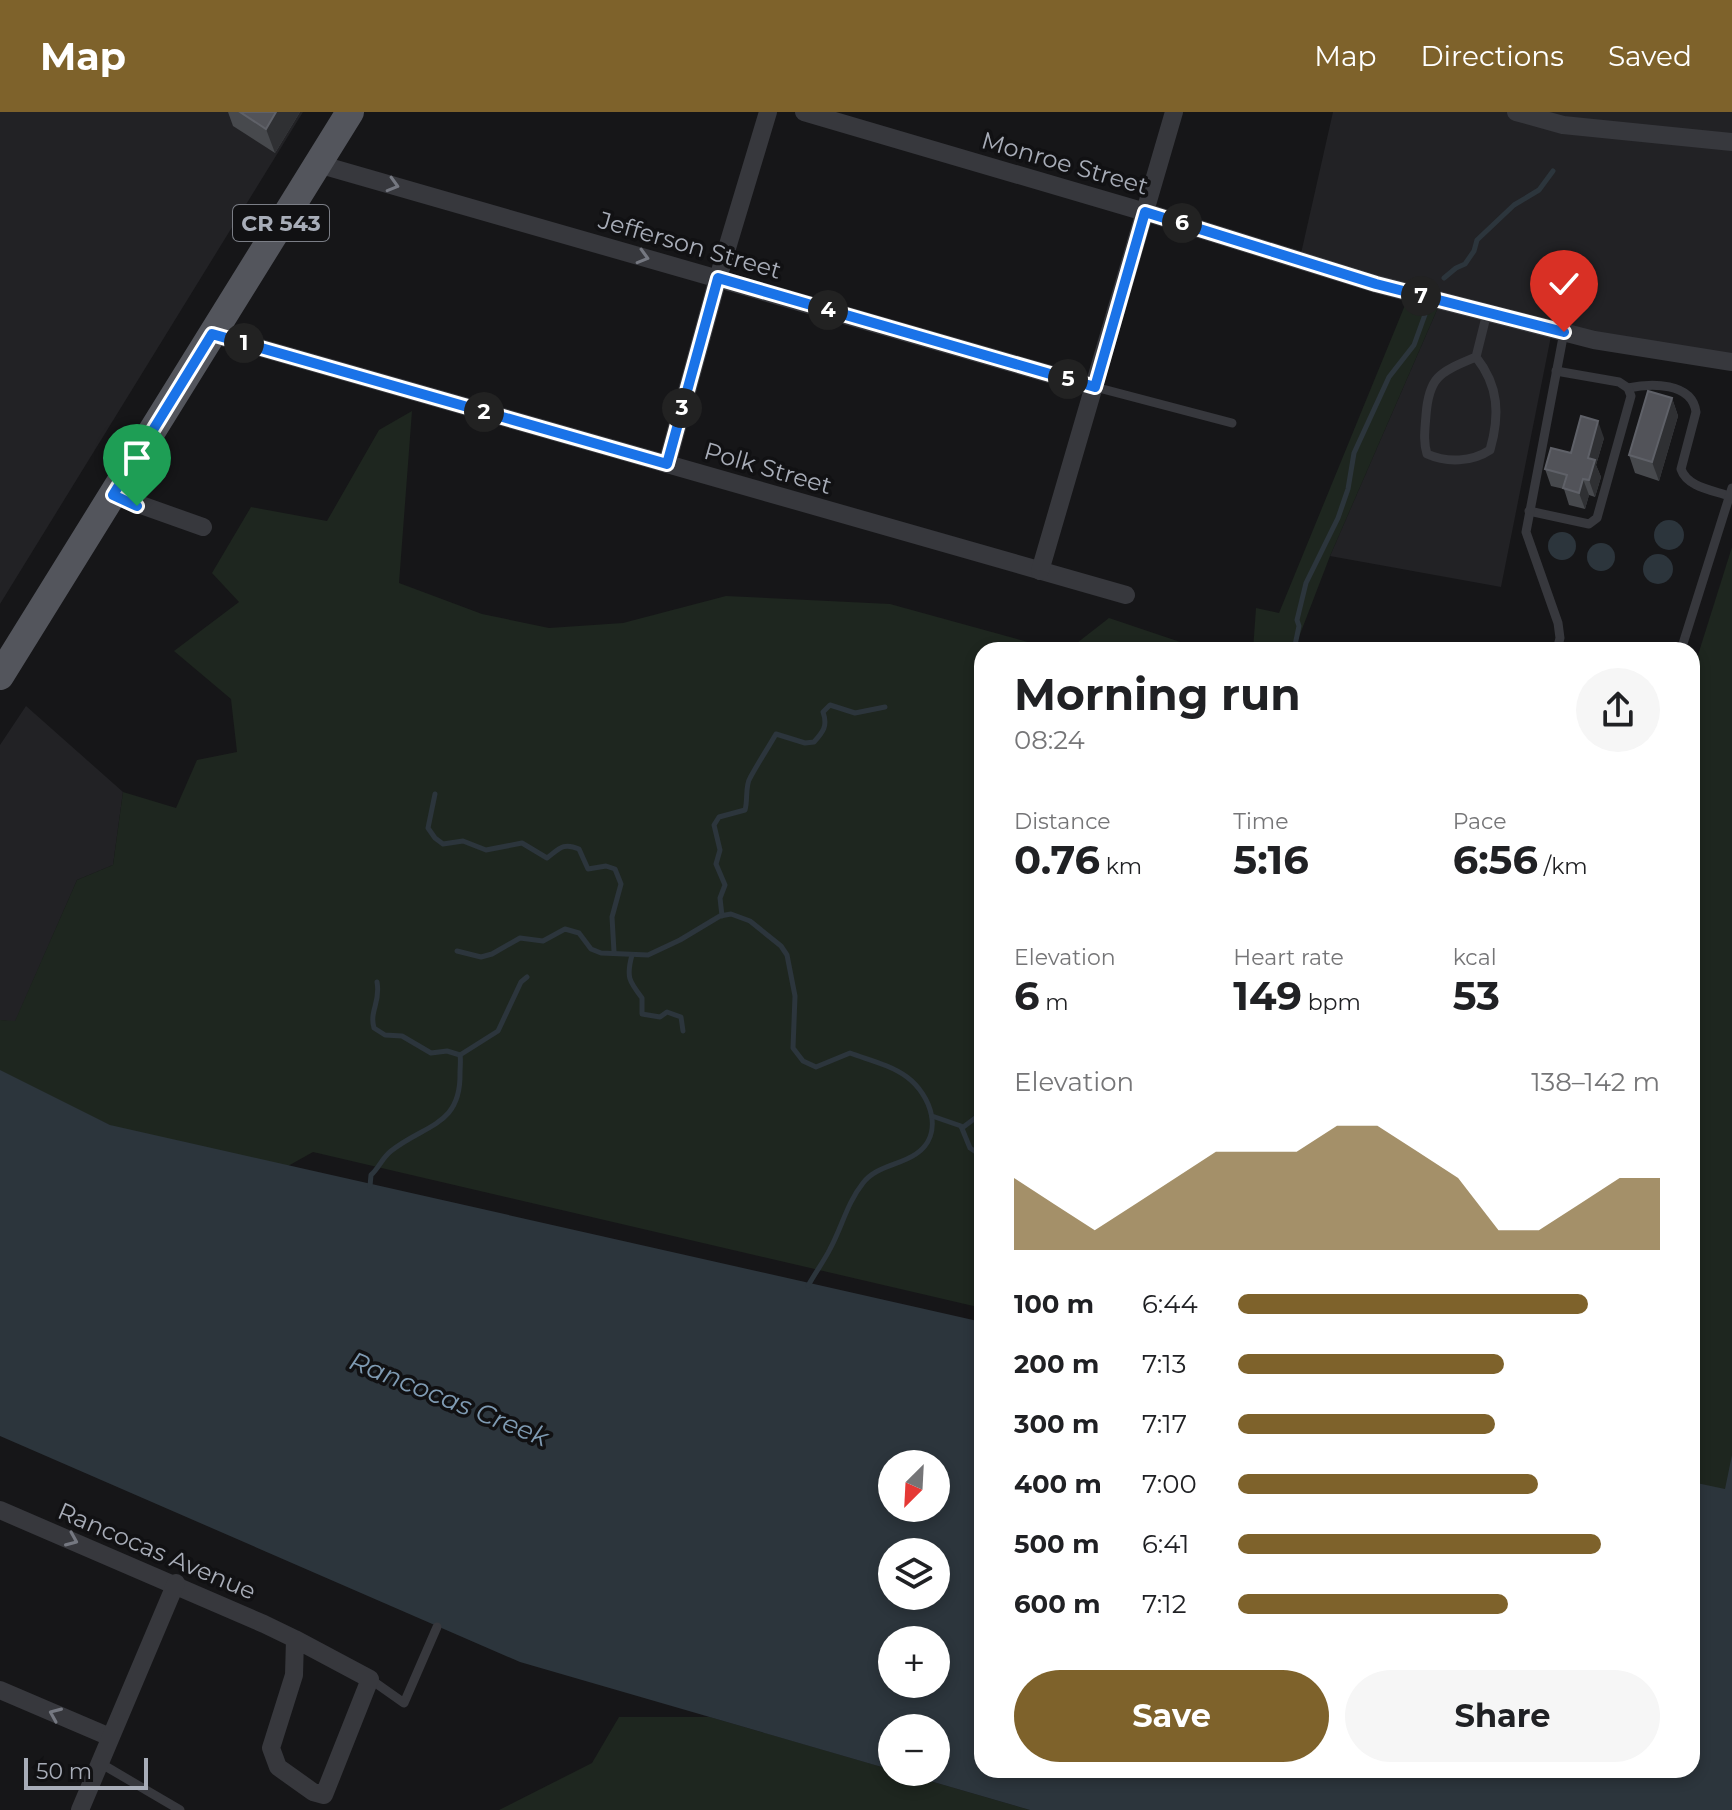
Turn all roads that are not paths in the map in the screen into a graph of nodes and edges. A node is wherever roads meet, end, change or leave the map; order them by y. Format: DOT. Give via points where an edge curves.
graph roads {
  1 [pos="350,112"];
  2 [pos="768,112"];
  3 [pos="804,112"];
  4 [pos="1174,112"];
  5 [pos="1516,112"];
  6 [pos="1562,118"];
  7 [pos="1732,142"];
  8 [pos="318,164"];
  9 [pos="1145,212"];
  10 [pos="718,278"];
  11 [pos="1487,313"];
  12 [pos="1564,332"];
  13 [pos="212,334"];
  14 [pos="1476,357"];
  15 [pos="1732,362"];
  16 [pos="1556,371"];
  17 [pos="1095,387"];
  18 [pos="1628,388"];
  19 [pos="1232,423"];
  20 [pos="667,464"];
  21 [pos="1731,492"];
  22 [pos="113,495"];
  23 [pos="1529,511"];
  24 [pos="203,527"];
  25 [pos="1040,571"];
  26 [pos="1126,595"];
  27 [pos="1559,642"];
  28 [pos="1684,642"];
  29 [pos="0,676"];
  30 [pos="0,1510"];
  31 [pos="176,1583"];
  32 [pos="437,1627"];
  33 [pos="295,1639"];
  34 [pos="370,1679"];
  35 [pos="0,1690"];
  36 [pos="110,1737"];
  37 [pos="100,1763"];
  38 [pos="80,1810"];
  39 [pos="180,1810"];
  1 -- 8 [label="main road, CR 543"];
  2 -- 10 [label="street"];
  3 -- 9 [label="street, Monroe Street"];
  4 -- 9 [label="street"];
  5 -- 6 [label="street"];
  6 -- 7 [label="street"];
  8 -- 10 [label="street, Jefferson Street, one-way"];
  8 -- 13 [label="main road, CR 543"];
  9 -- 11 [label="street, Monroe Street"];
  9 -- 17 [label="street"];
  10 -- 17 [label="street, Jefferson Street"];
  10 -- 20 [label="street"];
  11 -- 12 [label="street, Monroe Street"];
  11 -- 14 [label="lane"];
  12 -- 15 [label="street, Monroe Street"];
  12 -- 16 [label="lane"];
  13 -- 20 [label="street, Polk Street"];
  13 -- 22 [label="main road, CR 543"];
  14 -- 14 [label="lane" via="1433,381 1427,454 1476,459 1490,450 1496,400 1488,373"];
  16 -- 18 [label="lane"];
  16 -- 23 [label="lane"];
  17 -- 19 [label="lane"];
  17 -- 25 [label="street"];
  18 -- 21 [label="lane" via="1647,384 1688,395 1696,412 1682,475 1689,482"];
  18 -- 23 [label="lane" via="1631,396 1597,518 1589,524"];
  20 -- 25 [label="street, Polk Street"];
  21 -- 28 [label="lane"];
  22 -- 24 [label="street"];
  22 -- 29 [label="main road, CR 543"];
  23 -- 27 [label="lane" via="1529,547 1558,623"];
  25 -- 26 [label="street, Polk Street"];
  30 -- 31 [label="street, Rancocas Avenue, one-way"];
  31 -- 33 [label="street, Rancocas Avenue"];
  31 -- 36 [label="street"];
  32 -- 34 [label="lane" via="404,1703"];
  33 -- 34 [label="street, Rancocas Avenue"];
  33 -- 34 [label="street" via="294,1675 271,1748 278,1767 313,1792 324,1795"];
  36 -- 35 [label="street, one-way"];
  36 -- 37 [label="street"];
  37 -- 38 [label="street"];
  37 -- 39 [label="lane"];
}
